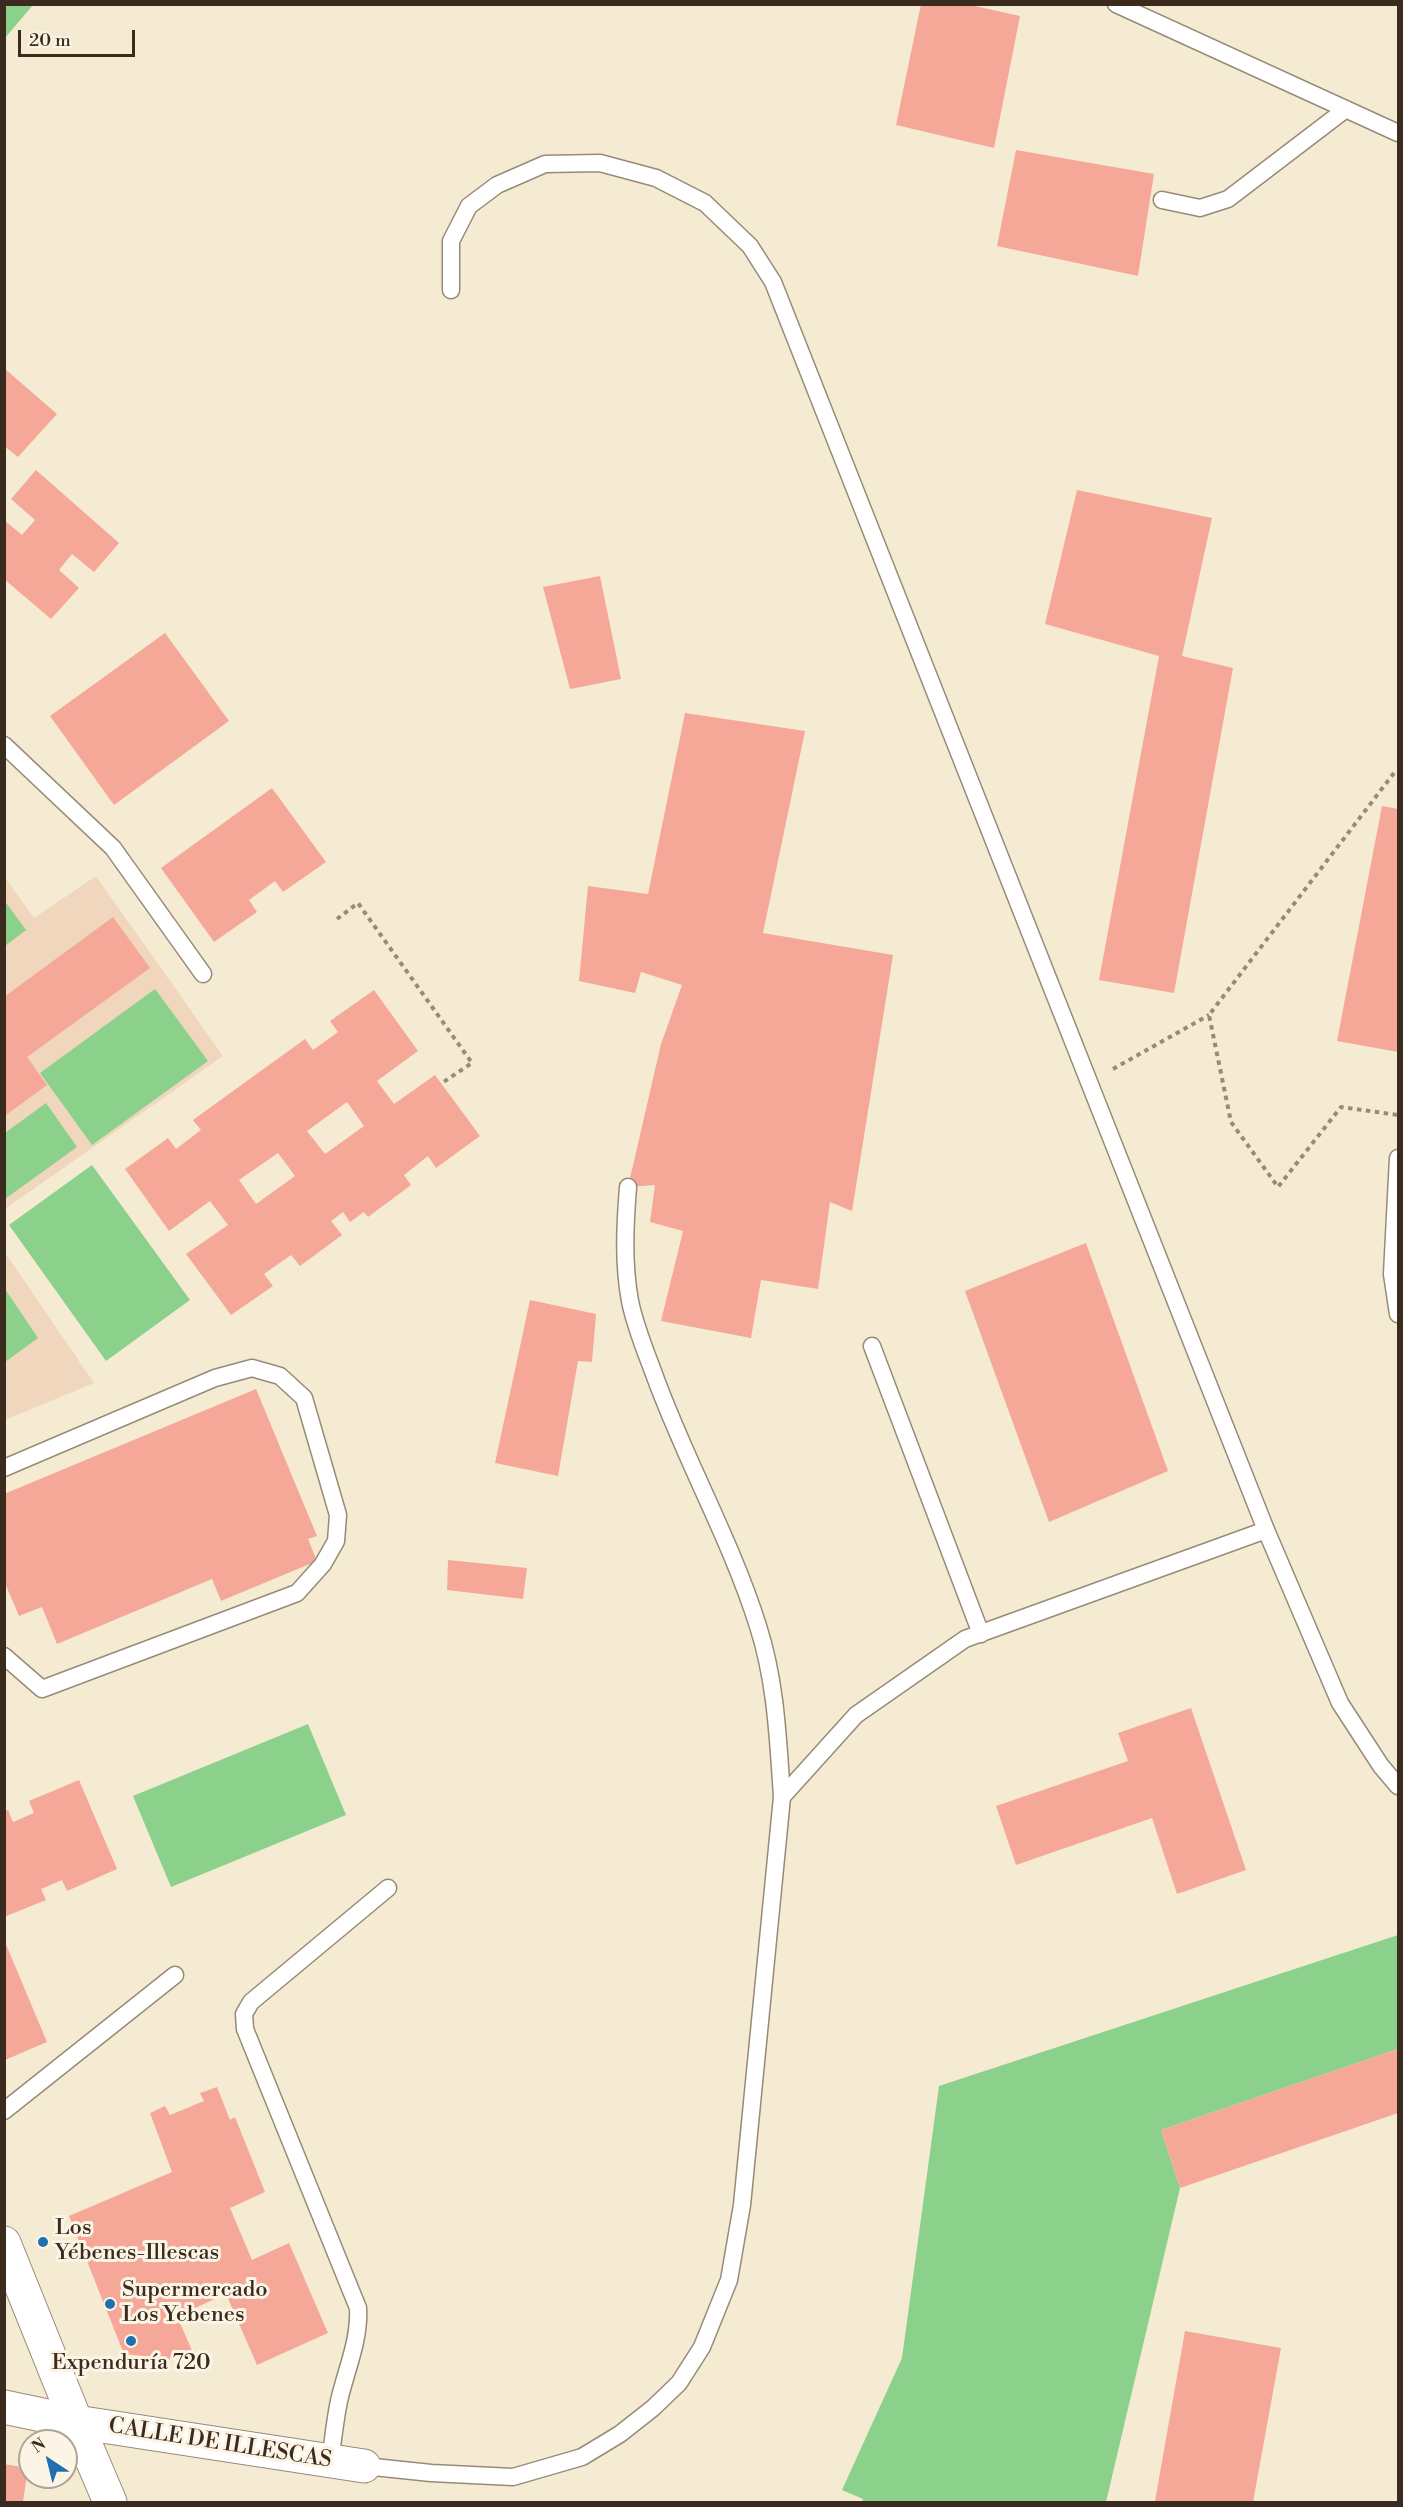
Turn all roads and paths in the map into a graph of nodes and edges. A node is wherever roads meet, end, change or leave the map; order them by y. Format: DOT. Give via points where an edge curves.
graph roads {
  1 [pos="1116,4"];
  2 [pos="1346,109"];
  3 [pos="1398,133"];
  4 [pos="1162,200"];
  5 [pos="451,290"];
  6 [pos="4,745"];
  7 [pos="1394,773"];
  8 [pos="337,919"];
  9 [pos="203,974"];
  10 [pos="1209,1015"];
  11 [pos="1089,1082"];
  12 [pos="442,1083"];
  13 [pos="1398,1115"];
  14 [pos="1398,1161"];
  15 [pos="628,1187"];
  16 [pos="1398,1314"];
  17 [pos="872,1346"];
  18 [pos="4,1468"];
  19 [pos="1266,1530"];
  20 [pos="981,1634"];
  21 [pos="4,1656"];
  22 [pos="1398,1786"];
  23 [pos="782,1797"];
  24 [pos="388,1888"];
  25 [pos="175,1974"];
  26 [pos="4,2111"];
  27 [pos="4,2243"];
  28 [pos="4,2407"];
  29 [pos="76,2422"];
  30 [pos="330,2461"];
  31 [pos="364,2466"];
  32 [pos="110,2502"];
  1 -- 2 [label="lane"];
  2 -- 3 [label="lane"];
  2 -- 4 [label="lane" via="1228,199 1200,208"];
  5 -- 11 [label="lane" via="451,241 469,206 497,185 545,164 600,163 656,178 705,203 750,246 773,282"];
  6 -- 9 [label="lane" via="113,848"];
  7 -- 10 [label="path"];
  8 -- 12 [label="path" via="358,903 472,1063"];
  10 -- 11 [label="path"];
  10 -- 13 [label="path" via="1231,1122 1278,1187 1341,1107"];
  11 -- 19 [label="lane"];
  14 -- 16 [label="lane" via="1392,1274"];
  15 -- 23 [label="lane" via="624,1235 630,1301 664,1402 722,1531 758,1626 770,1669"];
  17 -- 20 [label="lane"];
  18 -- 21 [label="lane" via="214,1378 252,1368 280,1376 304,1398 338,1515 336,1541 323,1564 297,1593 42,1689"];
  19 -- 20 [label="lane"];
  19 -- 22 [label="lane" via="1340,1703"];
  20 -- 23 [label="lane" via="966,1639 856,1715"];
  23 -- 31 [label="lane" via="742,2205 729,2280 702,2347 679,2383 653,2408 582,2457 513,2477"];
  24 -- 30 [label="lane" via="251,2002 244,2014 245,2029 358,2308 356,2339 339,2402"];
  25 -- 26 [label="lane"];
  27 -- 29 [label="street"];
  28 -- 29 [label="street, CALLE DE ILLESCAS"];
  29 -- 30 [label="street, CALLE DE ILLESCAS"];
  29 -- 32 [label="street"];
  30 -- 31 [label="street, CALLE DE ILLESCAS"];
}
